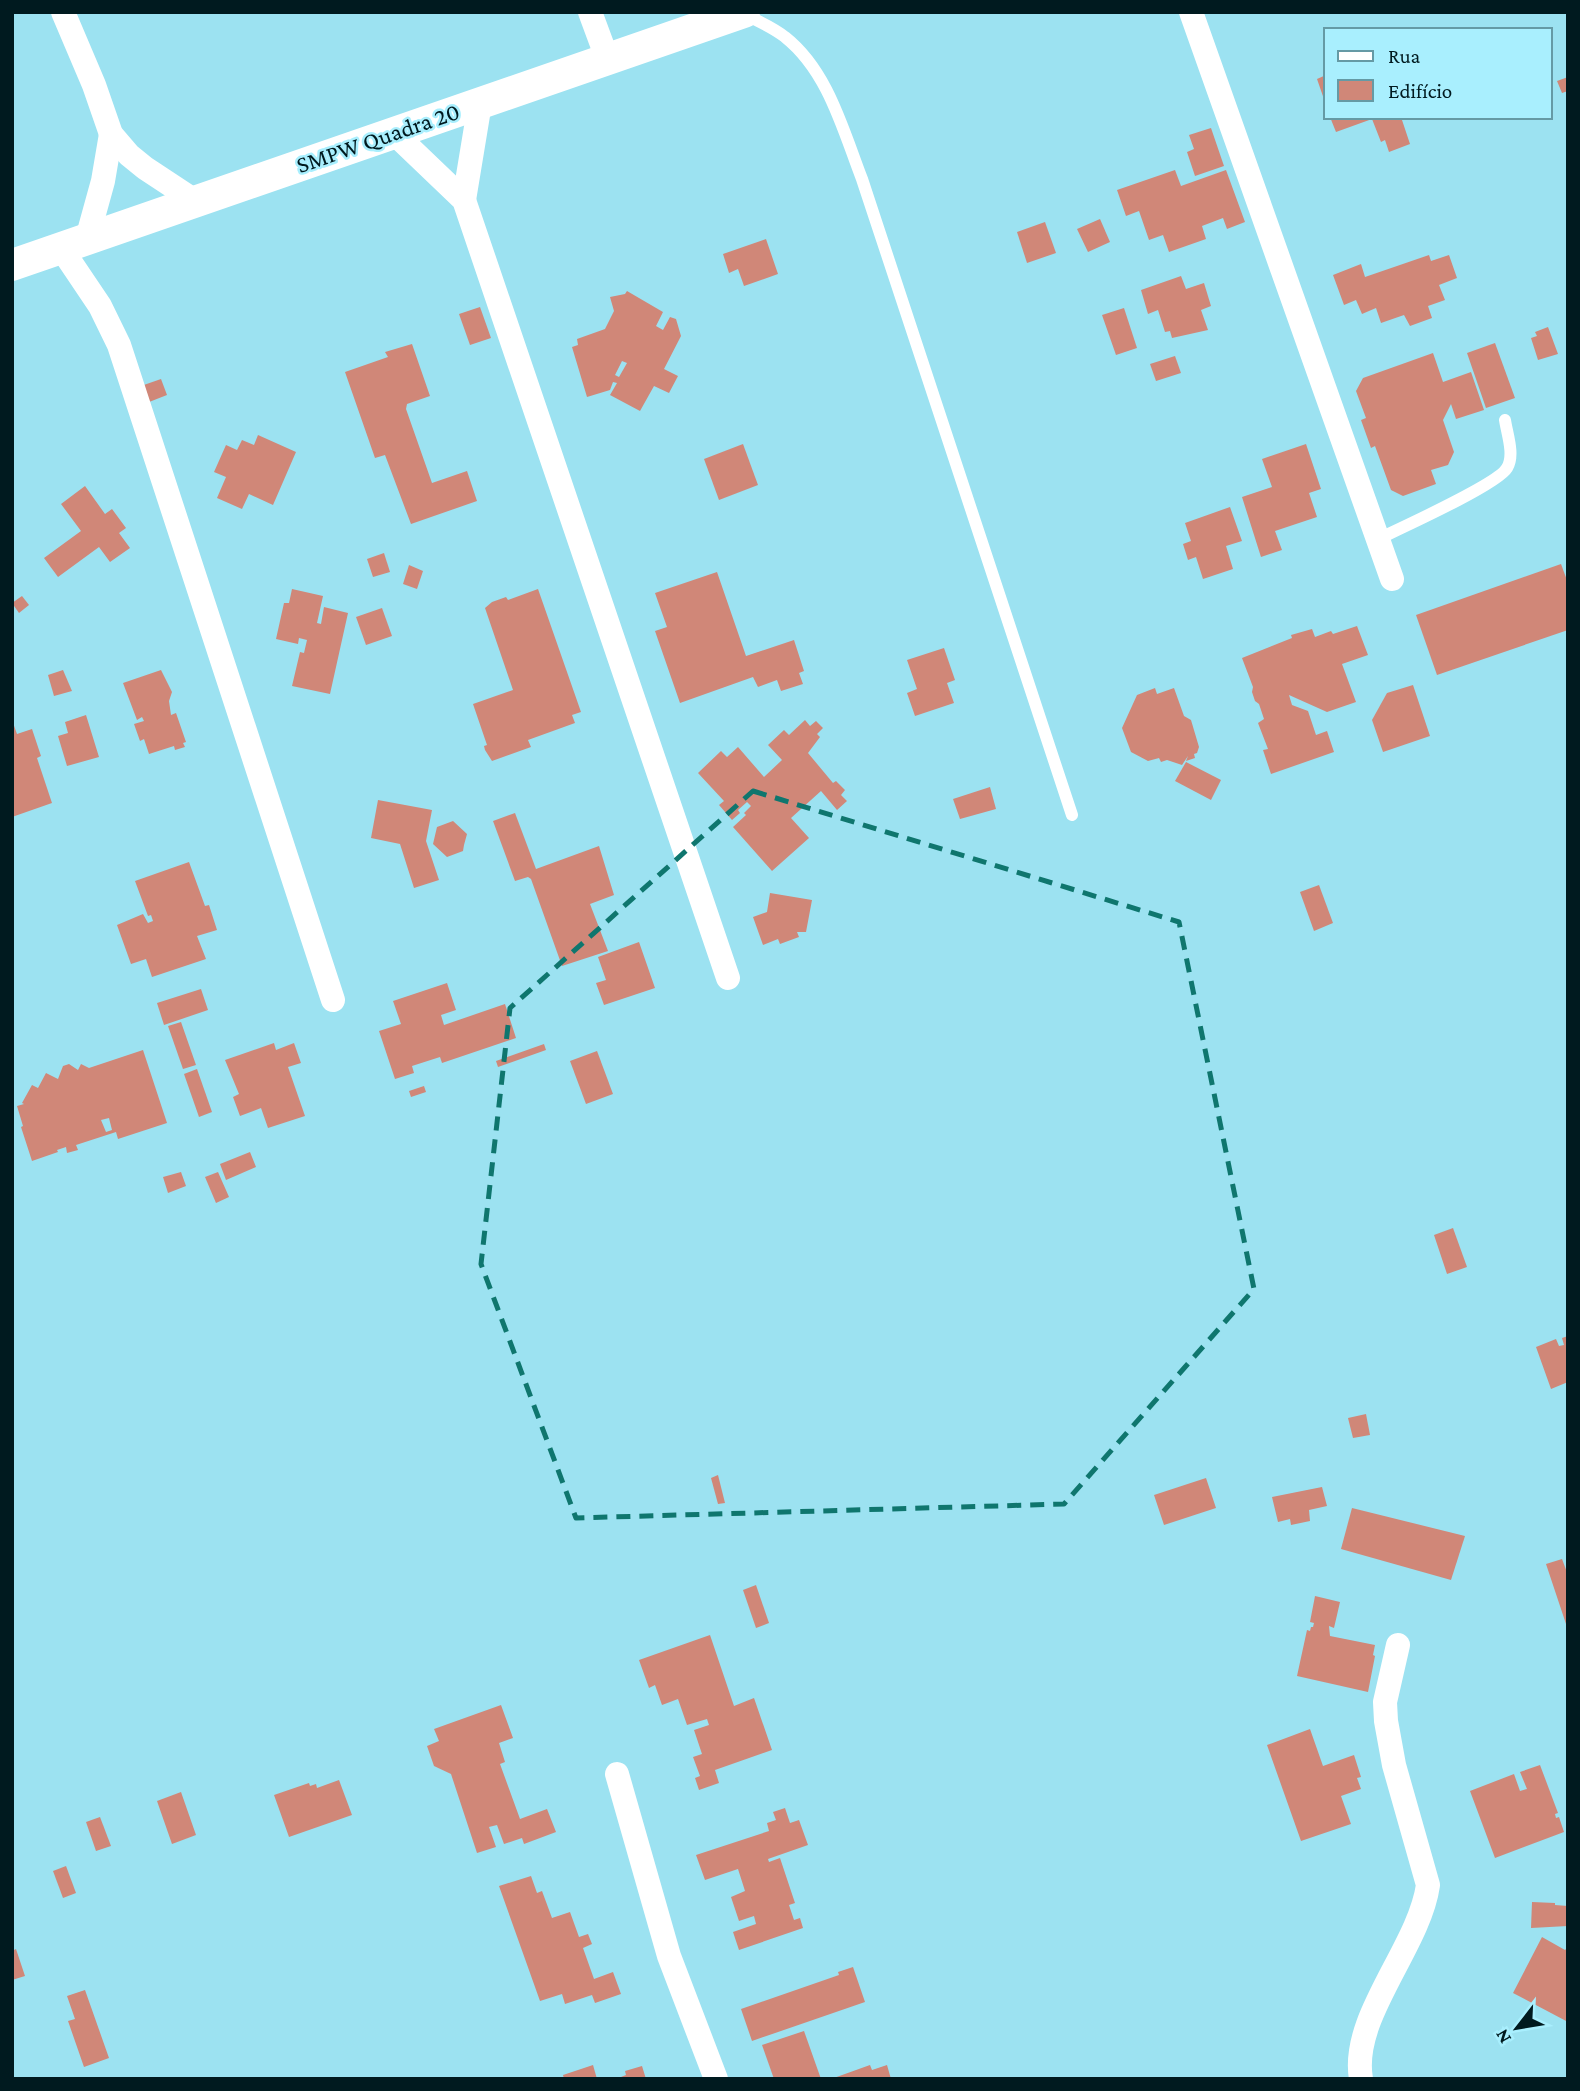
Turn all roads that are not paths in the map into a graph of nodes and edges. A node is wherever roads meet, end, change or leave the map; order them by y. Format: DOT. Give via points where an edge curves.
graph roads {
  1 [pos="63,12"];
  2 [pos="590,12"];
  3 [pos="1191,12"];
  4 [pos="743,13"];
  5 [pos="682,23"];
  6 [pos="607,58"];
  7 [pos="480,103"];
  8 [pos="394,133"];
  9 [pos="111,134"];
  10 [pos="195,201"];
  11 [pos="464,201"];
  12 [pos="74,243"];
  13 [pos="12,265"];
  14 [pos="1505,420"];
  15 [pos="1378,539"];
  16 [pos="1392,579"];
  17 [pos="1072,815"];
  18 [pos="728,978"];
  19 [pos="333,1000"];
  20 [pos="1398,1645"];
  21 [pos="617,1774"];
  22 [pos="716,2079"];
  23 [pos="1361,2079"];
  1 -- 9 [label="street"];
  2 -- 6 [label="street"];
  3 -- 15 [label="street"];
  4 -- 5 [label="street, SMPW Quadra 20"];
  4 -- 17 [label="lane" via="783,36 809,61 841,126"];
  5 -- 6 [label="street, SMPW Quadra 20"];
  6 -- 7 [label="street, SMPW Quadra 20"];
  7 -- 8 [label="street, SMPW Quadra 20"];
  7 -- 11 [label="street"];
  8 -- 10 [label="street, SMPW Quadra 20"];
  8 -- 11 [label="street"];
  9 -- 10 [label="street" via="145,168"];
  9 -- 12 [label="street" via="103,181"];
  10 -- 12 [label="street, SMPW Quadra 20"];
  11 -- 18 [label="street"];
  12 -- 13 [label="street, SMPW Quadra 20"];
  12 -- 19 [label="street" via="119,345"];
  14 -- 15 [label="lane" via="1511,455 1507,469 1489,484"];
  15 -- 16 [label="street"];
  20 -- 23 [label="street" via="1385,1702 1386,1721 1428,1885 1418,1923 1362,2043"];
  21 -- 22 [label="street" via="669,1956"];
}
